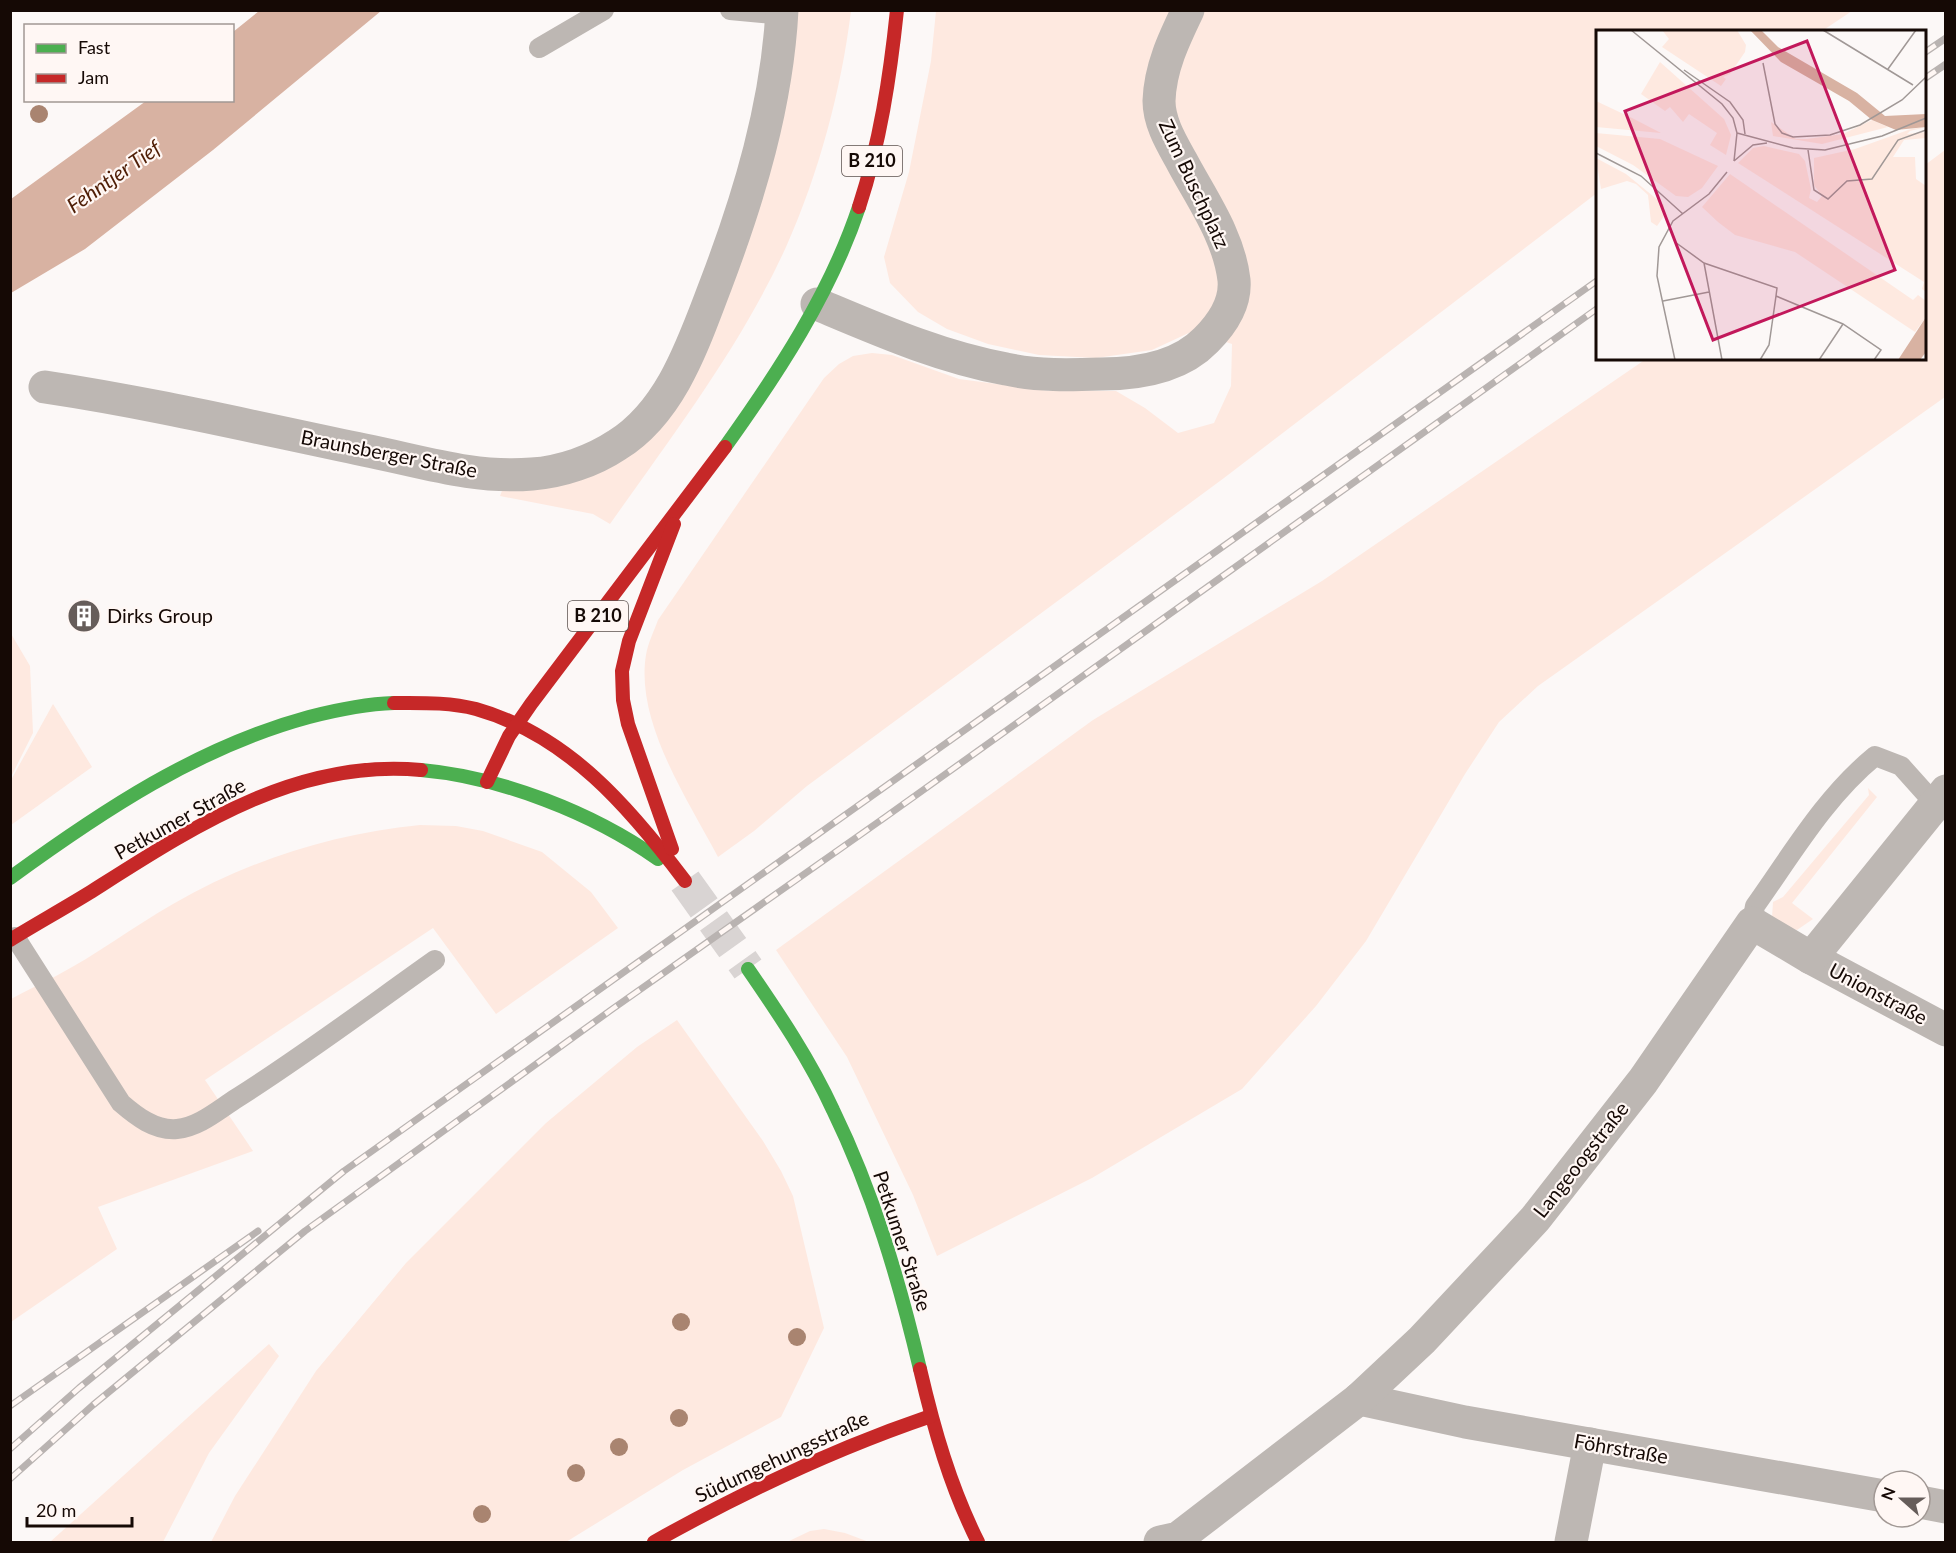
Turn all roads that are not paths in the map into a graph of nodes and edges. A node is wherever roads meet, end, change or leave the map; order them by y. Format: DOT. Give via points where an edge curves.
graph roads {
  1 [pos="604,10"];
  2 [pos="730,10"];
  3 [pos="897,10"];
  4 [pos="1188,10"];
  5 [pos="782,13"];
  6 [pos="539,48"];
  7 [pos="817,304"];
  8 [pos="45,387"];
  9 [pos="680,508"];
  10 [pos="517,723"];
  11 [pos="487,783"];
  12 [pos="1940,797"];
  13 [pos="10,878"];
  14 [pos="685,880"];
  15 [pos="1752,924"];
  16 [pos="13,938"];
  17 [pos="1811,958"];
  18 [pos="435,960"];
  19 [pos="748,969"];
  20 [pos="1946,1030"];
  21 [pos="1359,1399"];
  22 [pos="931,1416"];
  23 [pos="1590,1444"];
  24 [pos="1872,1494"];
  25 [pos="654,1542"];
  26 [pos="978,1542"];
  27 [pos="1160,1542"];
  28 [pos="1571,1542"];
  1 -- 6 [label="lane"];
  2 -- 5 [label="lane"];
  3 -- 7 [label="main road, B 210" via="892,60 868,178 846,243"];
  4 -- 7 [label="street, Zum Buschplatz" via="1167,57 1159,103 1165,131 1214,217 1234,280 1227,313 1200,347 1182,358 1128,374 1008,370 960,359"];
  5 -- 8 [label="street, Braunsberger Straße" via="772,94 757,158 699,329 653,414 597,456 532,474 470,473 146,404"];
  7 -- 9 [label="main road, B 210" via="758,404"];
  9 -- 10 [label="main road, B 210"];
  9 -- 14 [label="main road" via="629,641 622,671 628,724"];
  10 -- 11 [label="main road, B 210"];
  10 -- 13 [label="main road, Petkumer Straße" via="441,702 404,702 333,711 296,721 238,741 158,780 101,814"];
  10 -- 14 [label="main road, Petkumer Straße" via="570,756 602,783"];
  11 -- 14 [label="main road, Petkumer Straße" via="538,799 614,832"];
  11 -- 16 [label="main road, Petkumer Straße" via="436,772 368,769 301,783 232,809 196,828"];
  12 -- 15 [label="lane" via="1901,766 1875,756 1855,772 1826,806 1755,906"];
  12 -- 17 [label="street"];
  15 -- 17 [label="street"];
  15 -- 21 [label="street, Langeoogstraße" via="1643,1081 1535,1218 1422,1340"];
  16 -- 18 [label="lane" via="121,1103 140,1119 165,1129 194,1126"];
  17 -- 20 [label="street, Unionstraße"];
  19 -- 22 [label="main road, Petkumer Straße" via="806,1061 856,1164 896,1276"];
  21 -- 23 [label="street, Föhrstraße"];
  21 -- 27 [label="street, Langeoogstraße" via="1178,1538"];
  22 -- 25 [label="main road, Südumgehungsstraße" via="828,1453"];
  22 -- 26 [label="main road, Petkumer Straße" via="945,1468"];
  23 -- 24 [label="street, Föhrstraße"];
  23 -- 28 [label="street"];
}
